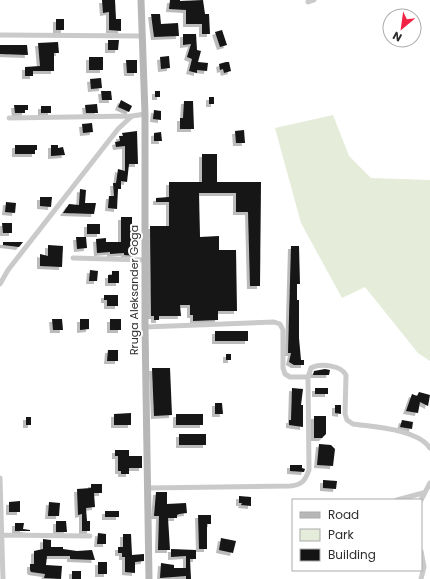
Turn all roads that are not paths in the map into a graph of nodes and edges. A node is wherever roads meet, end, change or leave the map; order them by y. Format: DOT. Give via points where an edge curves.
graph roads {
  1 [pos="141,0"];
  2 [pos="314,0"];
  3 [pos="308,2"];
  4 [pos="0,35"];
  5 [pos="143,36"];
  6 [pos="144,114"];
  7 [pos="132,116"];
  8 [pos="9,118"];
  9 [pos="73,258"];
  10 [pos="145,260"];
  11 [pos="0,284"];
  12 [pos="145,327"];
  13 [pos="308,377"];
  14 [pos="430,448"];
  15 [pos="0,478"];
  16 [pos="430,483"];
  17 [pos="148,488"];
  18 [pos="423,493"];
  19 [pos="401,499"];
  20 [pos="421,499"];
  21 [pos="1,535"];
  22 [pos="90,536"];
  23 [pos="422,556"];
  24 [pos="3,579"];
  25 [pos="149,579"];
  26 [pos="421,579"];
  1 -- 5 [label="main road, Rruga Aleksander Goga"];
  2 -- 3 [label="street"];
  4 -- 5 [label="street"];
  5 -- 6 [label="main road, Rruga Aleksander Goga"];
  6 -- 7 [label="street"];
  6 -- 10 [label="main road, Rruga Aleksander Goga"];
  7 -- 8 [label="street"];
  7 -- 11 [label="street" via="118,129 8,270"];
  9 -- 10 [label="street"];
  10 -- 12 [label="main road, Rruga Aleksander Goga"];
  12 -- 13 [label="street" via="274,322 280,324 283,330 285,374 290,377"];
  12 -- 17 [label="main road, Rruga Aleksander Goga"];
  13 -- 14 [label="street" via="310,368 315,365 343,370 346,375 347,420 352,424 416,436"];
  13 -- 17 [label="street" via="309,470 306,480 298,485"];
  15 -- 21 [label="street"];
  16 -- 18 [label="street"];
  17 -- 25 [label="main road, Rruga Aleksander Goga"];
  18 -- 19 [label="street"];
  18 -- 20 [label="street"];
  21 -- 22 [label="street"];
  21 -- 24 [label="street"];
  23 -- 26 [label="street" via="424,567"];
}
